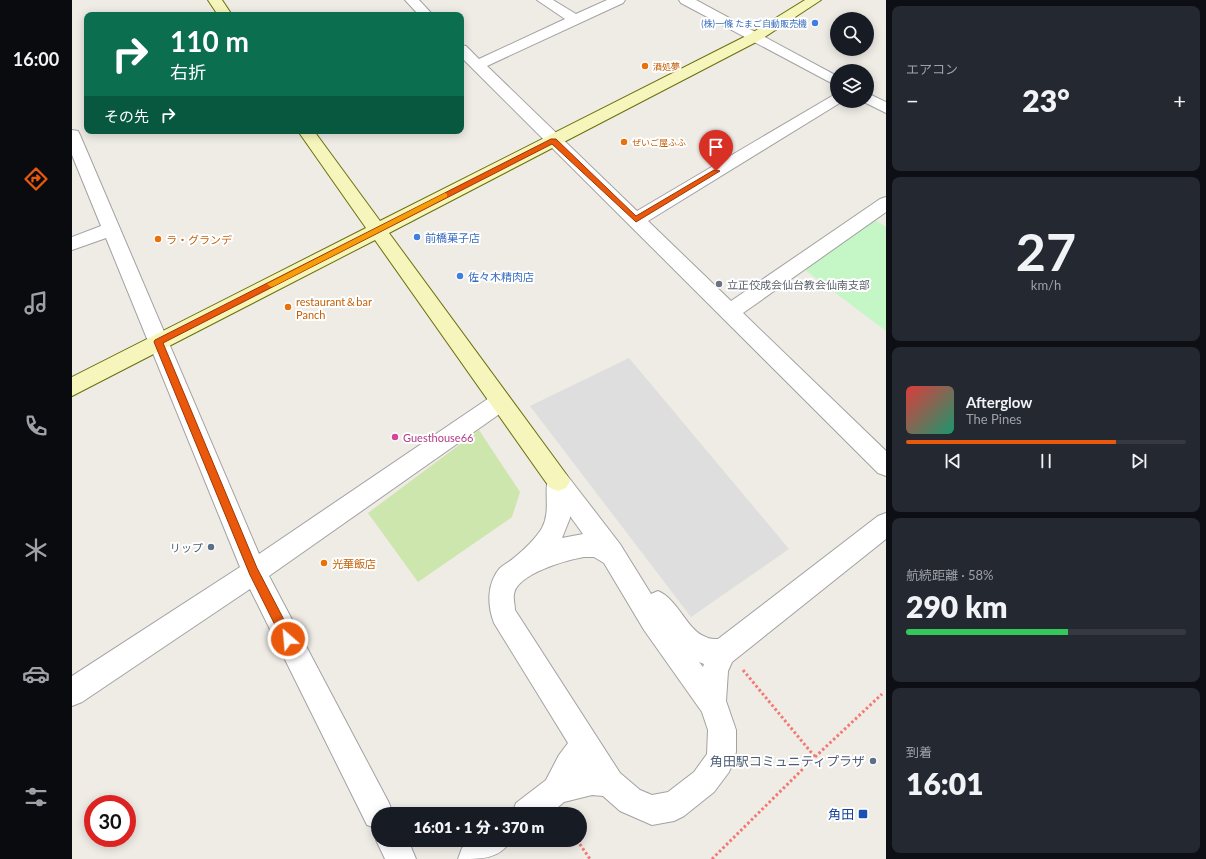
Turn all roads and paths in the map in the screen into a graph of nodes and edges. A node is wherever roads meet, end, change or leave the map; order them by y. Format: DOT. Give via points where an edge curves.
graph roads {
  1 [pos="215,0"];
  2 [pos="412,0"];
  3 [pos="544,0"];
  4 [pos="618,0"];
  5 [pos="686,0"];
  6 [pos="814,0"];
  7 [pos="223,12"];
  8 [pos="423,12"];
  9 [pos="575,20"];
  10 [pos="755,37"];
  11 [pos="464,52"];
  12 [pos="477,64"];
  13 [pos="830,78"];
  14 [pos="874,102"];
  15 [pos="830,103"];
  16 [pos="886,108"];
  17 [pos="74,130"];
  18 [pos="308,134"];
  19 [pos="553,141"];
  20 [pos="884,208"];
  21 [pos="636,220"];
  22 [pos="110,230"];
  23 [pos="378,230"];
  24 [pos="72,244"];
  25 [pos="730,312"];
  26 [pos="158,342"];
  27 [pos="72,387"];
  28 [pos="500,402"];
  29 [pos="886,466"];
  30 [pos="558,481"];
  31 [pos="886,524"];
  32 [pos="611,552"];
  33 [pos="525,565"];
  34 [pos="254,572"];
  35 [pos="722,653"];
  36 [pos="743,670"];
  37 [pos="72,692"];
  38 [pos="882,694"];
  39 [pos="714,704"];
  40 [pos="586,744"];
  41 [pos="815,757"];
  42 [pos="610,783"];
  43 [pos="556,790"];
  44 [pos="374,807"];
  45 [pos="535,807"];
  46 [pos="395,847"];
  47 [pos="488,847"];
  48 [pos="582,847"];
  49 [pos="401,859"];
  50 [pos="473,859"];
  51 [pos="590,859"];
  52 [pos="712,859"];
  1 -- 7 [label="street"];
  2 -- 8 [label="street"];
  3 -- 9 [label="street"];
  4 -- 9 [label="street"];
  5 -- 10 [label="street"];
  6 -- 10 [label="street"];
  9 -- 12 [label="street"];
  10 -- 13 [label="street"];
  10 -- 19 [label="street"];
  11 -- 12 [label="street"];
  12 -- 19 [label="street"];
  14 -- 16 [label="street"];
  15 -- 21 [label="street"];
  17 -- 22 [label="street"];
  18 -- 23 [label="street"];
  19 -- 21 [label="street"];
  19 -- 23 [label="street"];
  20 -- 25 [label="street"];
  21 -- 25 [label="street"];
  22 -- 24 [label="street"];
  22 -- 26 [label="street"];
  23 -- 26 [label="street"];
  23 -- 28 [label="street"];
  25 -- 29 [label="street"];
  26 -- 27 [label="street"];
  26 -- 34 [label="street"];
  28 -- 30 [label="street"];
  28 -- 34 [label="street"];
  30 -- 32 [label="street"];
  30 -- 33 [label="street" via="560,504 551,536"];
  31 -- 35 [label="street"];
  32 -- 33 [label="street" via="596,545 575,546"];
  32 -- 35 [label="street" via="654,598 688,642 702,650"];
  32 -- 39 [label="street" via="653,621"];
  33 -- 40 [label="street" via="509,577 501,593 503,614"];
  34 -- 37 [label="street"];
  34 -- 44 [label="street"];
  35 -- 39 [label="street" via="715,671"];
  36 -- 41 [label="path"];
  38 -- 41 [label="path"];
  39 -- 42 [label="street" via="722,730 722,752 719,762 704,782 674,806 652,810 630,801"];
  40 -- 42 [label="street"];
  40 -- 43 [label="street" via="569,765"];
  41 -- 52 [label="path"];
  42 -- 43 [label="street" via="592,780"];
  43 -- 45 [label="street"];
  46 -- 49 [label="street"];
  47 -- 50 [label="street"];
  48 -- 51 [label="path"];
}
